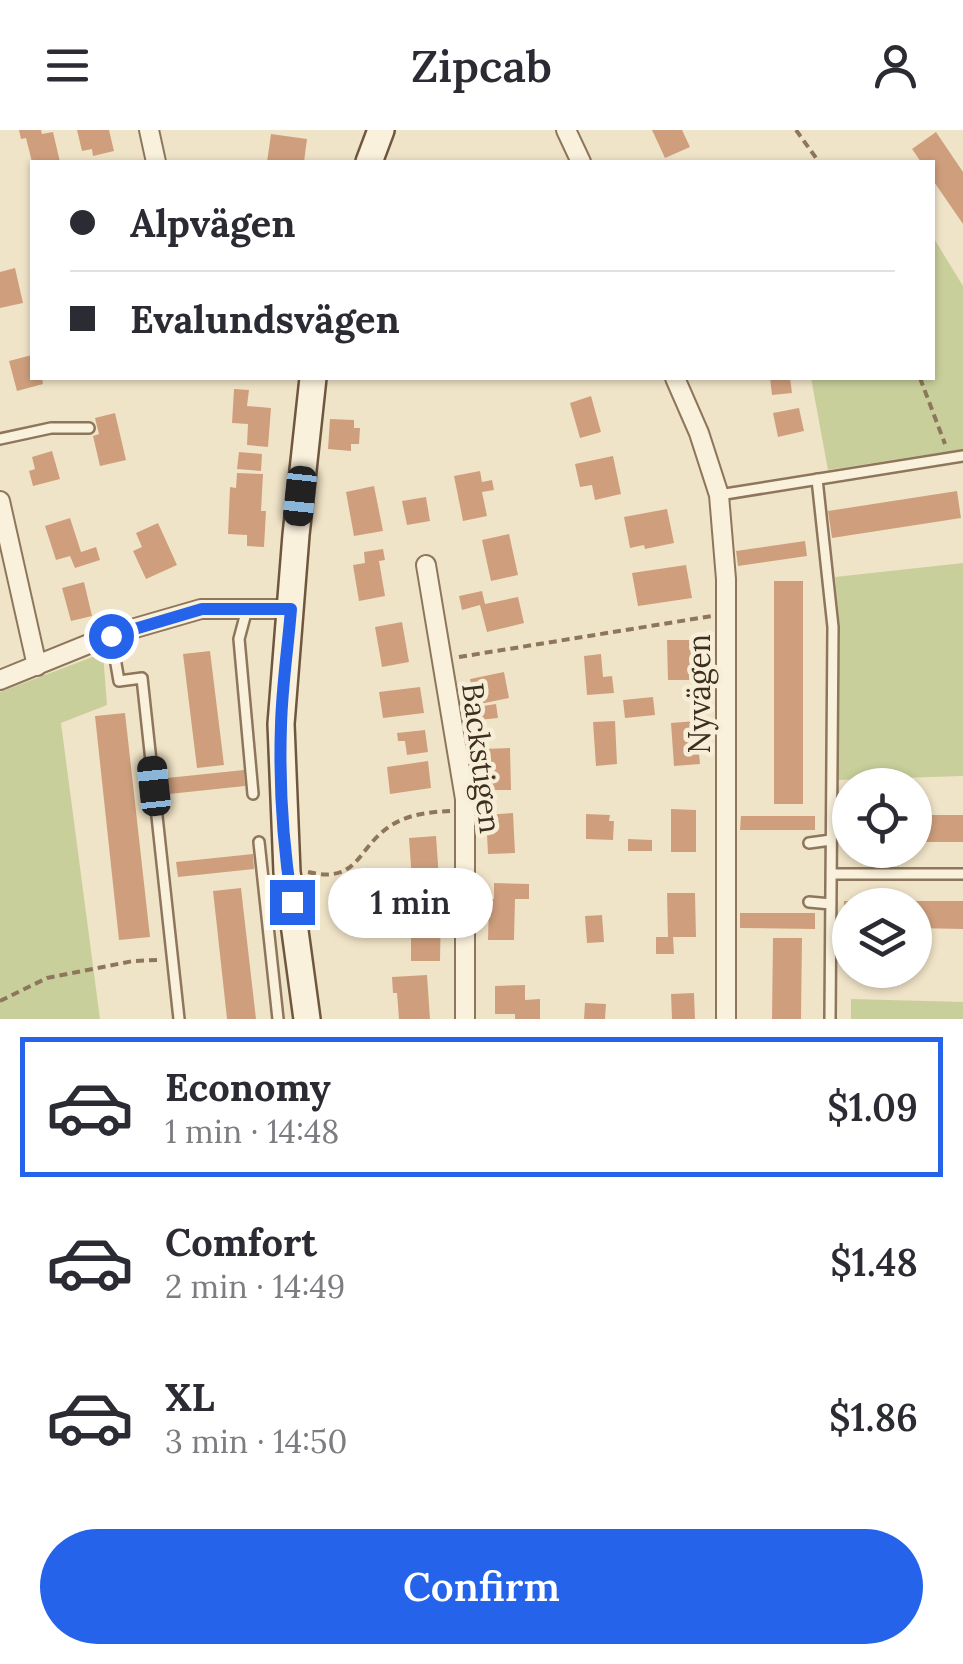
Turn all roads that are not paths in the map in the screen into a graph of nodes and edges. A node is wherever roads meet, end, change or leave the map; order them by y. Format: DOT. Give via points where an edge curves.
graph roads {
  1 [pos="149,130"];
  2 [pos="382,130"];
  3 [pos="566,130"];
  4 [pos="156,160"];
  5 [pos="371,160"];
  6 [pos="580,160"];
  7 [pos="308,380"];
  8 [pos="676,380"];
  9 [pos="89,428"];
  10 [pos="0,439"];
  11 [pos="963,456"];
  12 [pos="817,479"];
  13 [pos="719,495"];
  14 [pos="0,502"];
  15 [pos="426,566"];
  16 [pos="248,608"];
  17 [pos="291,609"];
  18 [pos="111,636"];
  19 [pos="38,666"];
  20 [pos="0,680"];
  21 [pos="253,794"];
  22 [pos="831,840"];
  23 [pos="259,842"];
  24 [pos="809,843"];
  25 [pos="831,874"];
  26 [pos="963,874"];
  27 [pos="809,902"];
  28 [pos="831,904"];
  29 [pos="179,1019"];
  30 [pos="278,1019"];
  31 [pos="307,1019"];
  32 [pos="465,1019"];
  33 [pos="726,1019"];
  34 [pos="830,1019"];
  1 -- 4 [label="street"];
  2 -- 5 [label="street"];
  3 -- 6 [label="street"];
  7 -- 17 [label="street"];
  8 -- 13 [label="street, Nyvägen"];
  9 -- 10 [label="lane"];
  11 -- 12 [label="lane"];
  12 -- 13 [label="lane"];
  12 -- 22 [label="lane" via="833,627"];
  13 -- 33 [label="street, Nyvägen" via="726,579"];
  14 -- 19 [label="street"];
  15 -- 32 [label="street, Backstigen" via="465,798"];
  16 -- 17 [label="street"];
  16 -- 18 [label="street" via="202,609"];
  16 -- 21 [label="lane" via="238,639"];
  17 -- 31 [label="street" via="281,724 287,872"];
  18 -- 19 [label="street"];
  18 -- 29 [label="lane" via="118,681 142,678"];
  19 -- 20 [label="street"];
  22 -- 24 [label="lane"];
  22 -- 25 [label="lane"];
  23 -- 30 [label="lane"];
  25 -- 26 [label="lane"];
  25 -- 28 [label="lane"];
  27 -- 28 [label="lane"];
  28 -- 34 [label="lane"];
}
